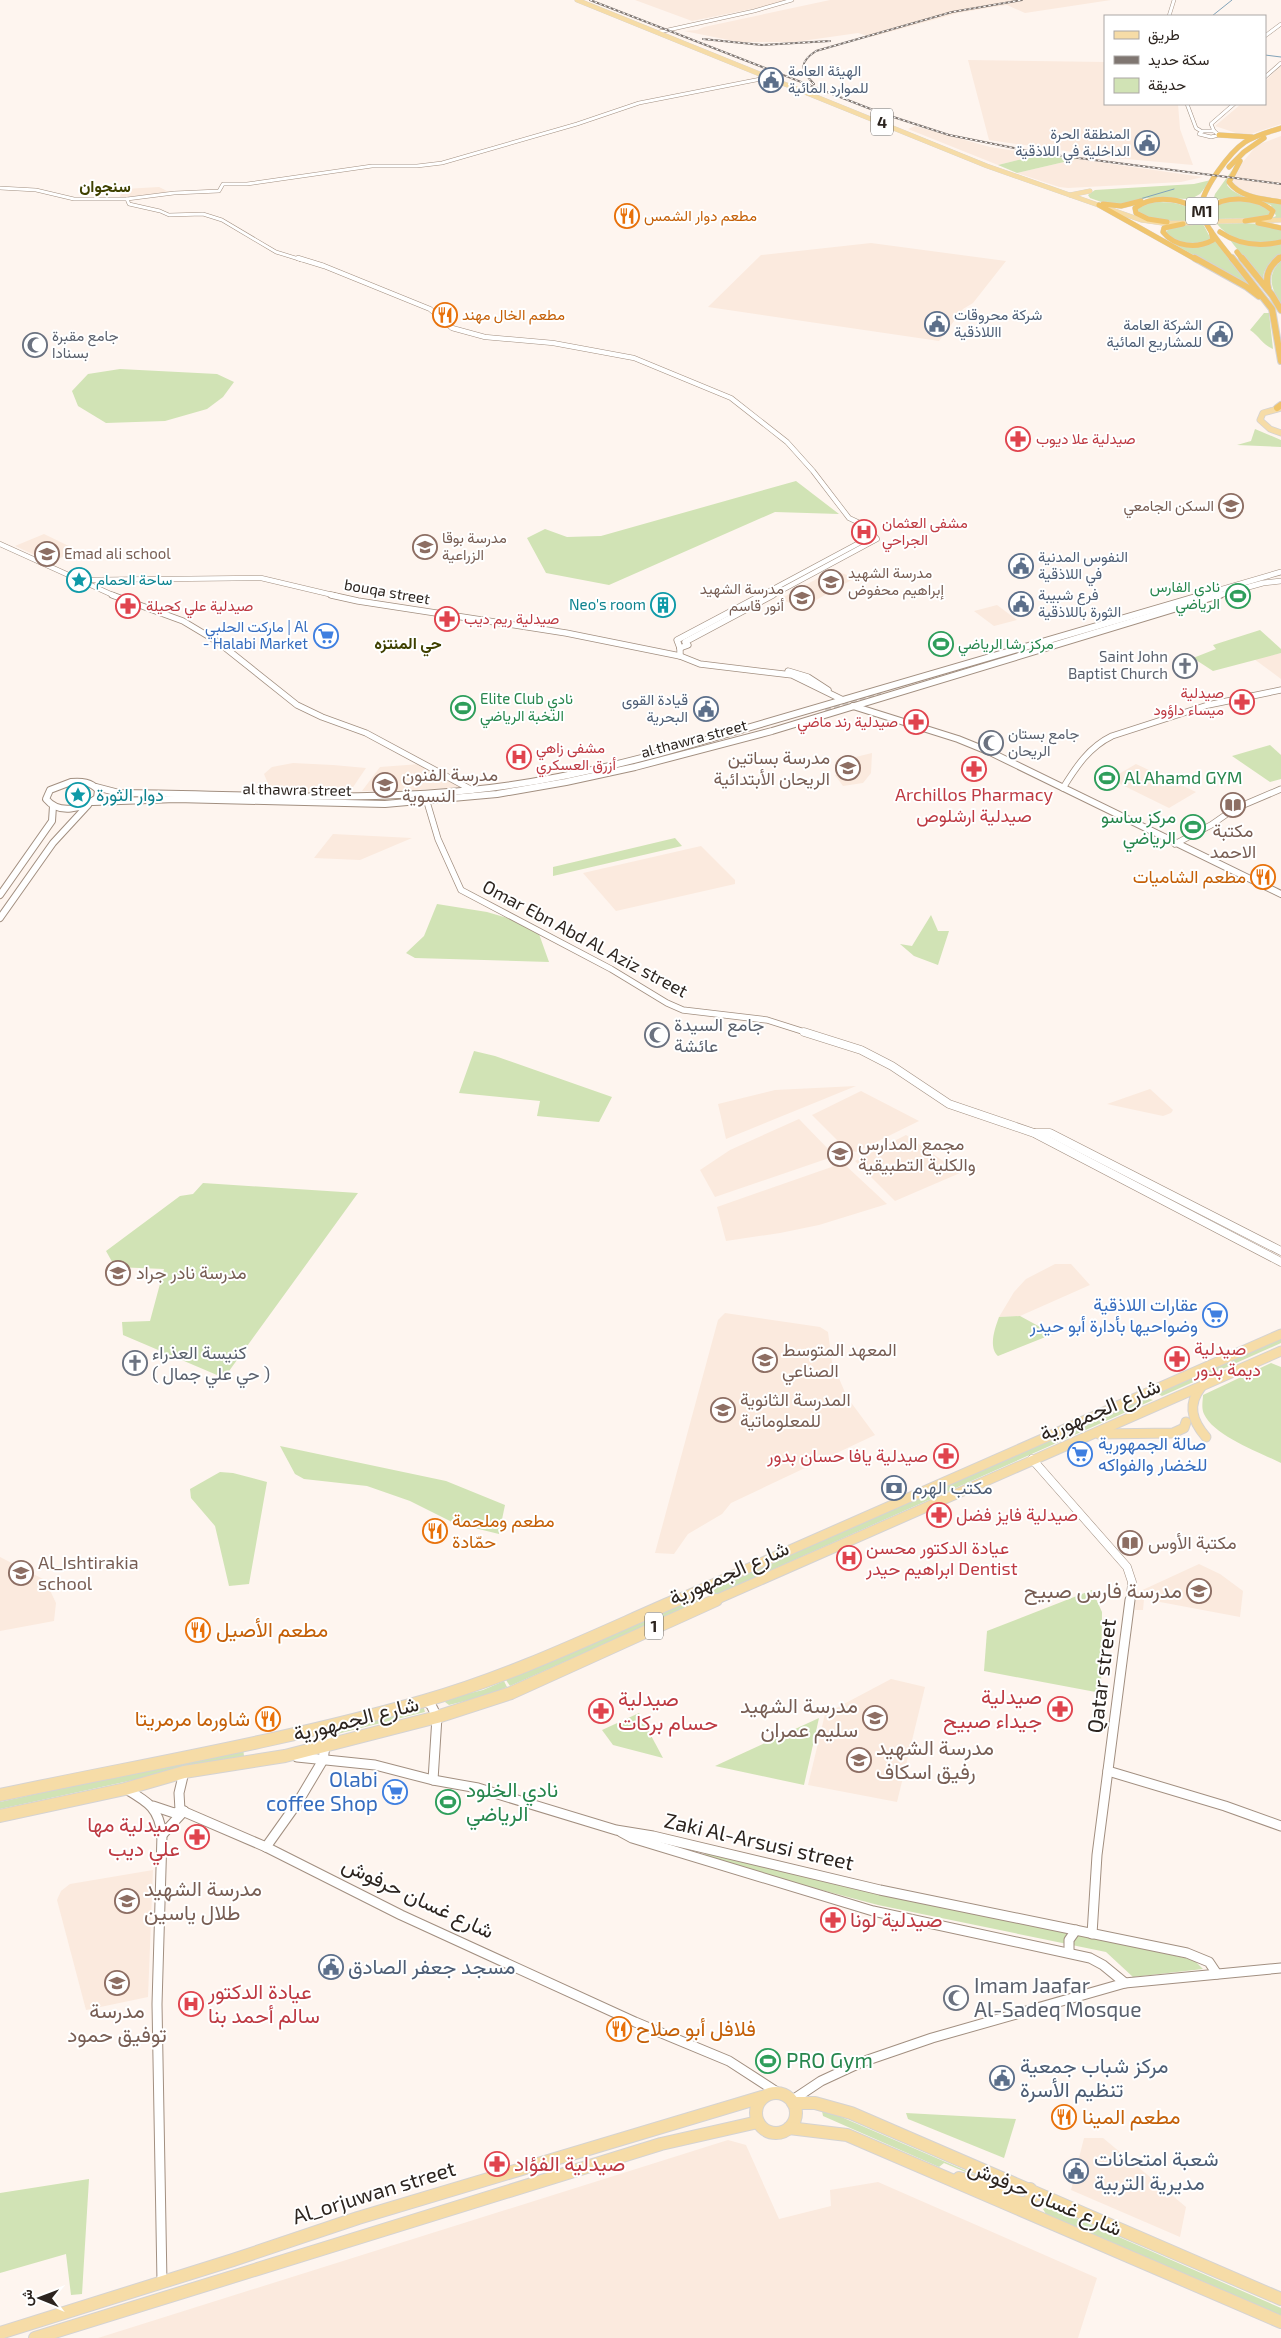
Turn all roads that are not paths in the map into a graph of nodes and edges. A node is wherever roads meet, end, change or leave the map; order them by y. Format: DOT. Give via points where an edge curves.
graph roads {
  1 [pos="577,0"];
  2 [pos="584,0"];
  3 [pos="792,0"];
  4 [pos="1174,0"];
  5 [pos="1169,15"];
  6 [pos="1281,24"];
  7 [pos="661,31"];
  8 [pos="1266,35"];
  9 [pos="1281,63"];
  10 [pos="1266,76"];
  11 [pos="772,77"];
  12 [pos="1187,105"];
  13 [pos="1233,105"];
  14 [pos="1281,130"];
  15 [pos="1217,134"];
  16 [pos="1256,136"];
  17 [pos="1239,147"];
  18 [pos="1242,155"];
  19 [pos="0,188"];
  20 [pos="1090,191"];
  21 [pos="1206,191"];
  22 [pos="1071,195"];
  23 [pos="1198,197"];
  24 [pos="127,199"];
  25 [pos="1192,199"];
  26 [pos="1281,202"];
  27 [pos="1099,204"];
  28 [pos="1208,209"];
  29 [pos="1205,220"];
  30 [pos="1245,221"];
  31 [pos="1281,221"];
  32 [pos="1167,222"];
  33 [pos="1191,223"];
  34 [pos="1183,224"];
  35 [pos="1281,228"];
  36 [pos="1210,230"];
  37 [pos="1220,232"];
  38 [pos="1281,242"];
  39 [pos="1281,257"];
  40 [pos="1272,295"];
  41 [pos="1272,309"];
  42 [pos="1281,310"];
  43 [pos="1281,361"];
  44 [pos="1280,407"];
  45 [pos="1280,433"];
  46 [pos="0,544"];
  47 [pos="1281,572"];
  48 [pos="79,580"];
  49 [pos="1281,581"];
  50 [pos="1226,587"];
  51 [pos="1234,591"];
  52 [pos="680,656"];
  53 [pos="981,660"];
  54 [pos="989,666"];
  55 [pos="1281,690"];
  56 [pos="864,694"];
  57 [pos="843,700"];
  58 [pos="873,701"];
  59 [pos="833,702"];
  60 [pos="854,707"];
  61 [pos="843,710"];
  62 [pos="691,745"];
  63 [pos="704,750"];
  64 [pos="96,787"];
  65 [pos="1063,788"];
  66 [pos="1281,789"];
  67 [pos="472,790"];
  68 [pos="427,802"];
  69 [pos="91,803"];
  70 [pos="53,806"];
  71 [pos="1174,844"];
  72 [pos="1281,894"];
  73 [pos="0,895"];
  74 [pos="0,918"];
  75 [pos="1034,1133"];
  76 [pos="1281,1251"];
  77 [pos="1281,1262"];
  78 [pos="1281,1334"];
  79 [pos="1281,1351"];
  80 [pos="1203,1385"];
  81 [pos="1186,1422"];
  82 [pos="1089,1436"];
  83 [pos="1206,1437"];
  84 [pos="1032,1459"];
  85 [pos="425,1701"];
  86 [pos="437,1717"];
  87 [pos="328,1726"];
  88 [pos="326,1746"];
  89 [pos="285,1756"];
  90 [pos="322,1760"];
  91 [pos="1108,1771"];
  92 [pos="184,1772"];
  93 [pos="433,1780"];
  94 [pos="125,1789"];
  95 [pos="0,1795"];
  96 [pos="151,1804"];
  97 [pos="184,1811"];
  98 [pos="0,1816"];
  99 [pos="1281,1826"];
  100 [pos="616,1830"];
  101 [pos="162,1835"];
  102 [pos="266,1847"];
  103 [pos="1076,1930"];
  104 [pos="1092,1934"];
  105 [pos="1070,1952"];
  106 [pos="1281,1968"];
  107 [pos="1217,1974"];
  108 [pos="1125,1983"];
  109 [pos="780,2094"];
  110 [pos="762,2097"];
  111 [pos="792,2102"];
  112 [pos="758,2122"];
  113 [pos="677,2124"];
  114 [pos="789,2128"];
  115 [pos="625,2137"];
  116 [pos="682,2139"];
  117 [pos="630,2154"];
  118 [pos="929,2170"];
  119 [pos="1030,2189"];
  120 [pos="162,2282"];
  121 [pos="1281,2299"];
  122 [pos="1281,2322"];
  123 [pos="0,2334"];
  124 [pos="35,2338"];
  1 -- 7 [label="main road, 4"];
  2 -- 7 [label="main road, 4"];
  3 -- 7 [label="street"];
  4 -- 5 [label="street"];
  6 -- 8 [label="street"];
  7 -- 11 [label="main road, 4"];
  7 -- 22 [label="main road, 4"];
  9 -- 10 [label="street"];
  11 -- 22 [label="main road, 4" via="987,166"];
  11 -- 24 [label="street" via="639,103 442,163 354,168 247,184 223,184 219,191"];
  12 -- 15 [label="street" via="1196,128 1201,131 1199,134"];
  13 -- 15 [label="street" via="1211,124"];
  14 -- 16 [label="highway, M1"];
  14 -- 18 [label="highway, M1"];
  15 -- 16 [label="highway"];
  15 -- 17 [label="highway"];
  16 -- 17 [label="highway, M1"];
  17 -- 21 [label="highway, M1"];
  18 -- 26 [label="highway" via="1229,182 1231,186 1250,196"];
  18 -- 28 [label="highway, M1" via="1228,168 1213,191"];
  19 -- 24 [label="street" via="36,190 74,199"];
  20 -- 22 [label="main road"];
  21 -- 23 [label="highway"];
  21 -- 29 [label="highway, M1" via="1201,209"];
  22 -- 27 [label="main road, 4"];
  24 -- 52 [label="street" via="137,208 169,215 203,214 222,220 276,252 324,266 430,309 452,328 485,337 552,342 634,358 731,398 787,442 849,518 866,526 877,538 685,642 688,644 680,648"];
  25 -- 27 [label="highway" via="1148,199 1121,206"];
  27 -- 32 [label="main road, 4" via="1144,219"];
  27 -- 34 [label="main road, 4" via="1146,221"];
  27 -- 41 [label="highway" via="1247,287"];
  28 -- 30 [label="highway" via="1216,202 1238,200 1266,204 1274,211 1270,217"];
  28 -- 37 [label="highway, M1"];
  29 -- 32 [label="highway" via="1195,208 1180,202 1152,201 1135,208 1141,216"];
  29 -- 36 [label="highway, M1"];
  30 -- 31 [label="main road"];
  30 -- 33 [label="main road, bridge"];
  30 -- 35 [label="highway"];
  32 -- 33 [label="main road, 4"];
  33 -- 34 [label="main road, 4"];
  34 -- 36 [label="highway" via="1164,228 1167,239 1184,244 1205,244 1214,239"];
  36 -- 41 [label="highway, M1"];
  37 -- 38 [label="highway" via="1247,243"];
  37 -- 40 [label="highway, M1"];
  39 -- 40 [label="highway" via="1266,276"];
  40 -- 42 [label="highway, M1"];
  41 -- 43 [label="highway, M1"];
  44 -- 45 [label="main road" via="1263,413 1260,420"];
  46 -- 48 [label="street"];
  47 -- 50 [label="main road, al thawra street"];
  48 -- 52 [label="street, bouqa street" via="261,578 358,601 544,629"];
  48 -- 67 [label="street" via="183,621 218,642 297,705 366,733"];
  49 -- 51 [label="main road, al thawra street"];
  50 -- 51 [label="main road"];
  50 -- 53 [label="main road, al thawra street"];
  51 -- 54 [label="main road, al thawra street"];
  52 -- 57 [label="street, bouqa street" via="700,664 792,675"];
  53 -- 54 [label="main road" via="972,666 882,694"];
  53 -- 56 [label="main road, al thawra street"];
  54 -- 58 [label="main road, al thawra street"];
  55 -- 65 [label="street" via="1192,708 1100,742 1086,755"];
  56 -- 57 [label="main road, al thawra street"];
  56 -- 58 [label="main road" via="863,699"];
  57 -- 59 [label="main road, al thawra street"];
  57 -- 60 [label="main road"];
  58 -- 60 [label="main road, al thawra street"];
  59 -- 61 [label="main road" via="842,704"];
  59 -- 62 [label="main road, al thawra street"];
  60 -- 61 [label="main road, al thawra street"];
  60 -- 65 [label="main road" via="958,739"];
  61 -- 63 [label="main road, al thawra street"];
  62 -- 63 [label="main road" via="826,710 717,743"];
  62 -- 67 [label="main road, al thawra street" via="585,771"];
  63 -- 68 [label="main road, al thawra street" via="554,784"];
  64 -- 67 [label="main road, al thawra street" via="119,793 334,796"];
  64 -- 69 [label="main road" via="99,794"];
  64 -- 70 [label="main road, al thawra street" via="78,782 55,787 46,799"];
  65 -- 71 [label="main road"];
  66 -- 71 [label="street" via="1234,809"];
  68 -- 69 [label="main road, al thawra street" via="330,804 142,800"];
  68 -- 75 [label="street, Omar Ebn Abd AL Aziz street" via="438,839 461,890 611,969 667,1003 683,1010 767,1020 861,1050 892,1066 949,1104"];
  69 -- 70 [label="main road, al thawra street" via="66,809"];
  69 -- 74 [label="main road" via="61,834"];
  70 -- 73 [label="main road" via="52,821"];
  71 -- 72 [label="main road"];
  75 -- 76 [label="street, Omar Ebn Abd AL Aziz street" via="1050,1133"];
  75 -- 77 [label="street, Omar Ebn Abd AL Aziz street"];
  78 -- 85 [label="main road, شارع الجمهورية / 1" via="506,1675"];
  79 -- 80 [label="main road, شارع الجمهورية / 1"];
  80 -- 82 [label="main road, شارع الجمهورية / 1"];
  80 -- 83 [label="main road" via="1193,1397 1192,1412"];
  81 -- 82 [label="main road" via="1180,1432"];
  82 -- 84 [label="main road, شارع الجمهورية / 1"];
  84 -- 86 [label="main road, شارع الجمهورية / 1" via="510,1692"];
  84 -- 91 [label="street, Qatar street" via="1127,1567 1132,1582"];
  85 -- 86 [label="street"];
  85 -- 87 [label="main road, شارع الجمهورية / 1"];
  86 -- 88 [label="main road, شارع الجمهورية / 1"];
  86 -- 93 [label="street"];
  87 -- 88 [label="street"];
  87 -- 95 [label="main road, شارع الجمهورية / 1"];
  88 -- 89 [label="main road, شارع الجمهورية / 1"];
  88 -- 90 [label="street"];
  89 -- 90 [label="street, Zaki Al-Arsusi street"];
  89 -- 92 [label="main road, شارع الجمهورية / 1"];
  90 -- 93 [label="street, Zaki Al-Arsusi street" via="375,1765"];
  90 -- 102 [label="street" via="298,1802"];
  91 -- 99 [label="street"];
  91 -- 104 [label="street, Qatar street" via="1097,1855"];
  92 -- 94 [label="main road, شارع الجمهورية / 1"];
  92 -- 97 [label="street" via="178,1793 180,1810"];
  93 -- 100 [label="street, Zaki Al-Arsusi street" via="478,1788"];
  94 -- 96 [label="street, شارع غسان حرفوش"];
  94 -- 98 [label="main road, شارع الجمهورية / 1"];
  96 -- 97 [label="street, شارع غسان حرفوش" via="174,1813"];
  96 -- 101 [label="street" via="159,1814"];
  97 -- 101 [label="street"];
  97 -- 102 [label="street, شارع غسان حرفوش"];
  100 -- 103 [label="street, Zaki Al-Arsusi street" via="880,1890"];
  100 -- 105 [label="street" via="632,1838 873,1910"];
  101 -- 120 [label="street" via="157,2004"];
  102 -- 109 [label="street, شارع غسان حرفوش" via="401,1915 634,2022 729,2061"];
  103 -- 104 [label="street, Zaki Al-Arsusi street"];
  103 -- 105 [label="street" via="1069,1940"];
  104 -- 107 [label="street, Zaki Al-Arsusi street" via="1208,1959 1215,1965"];
  105 -- 108 [label="street" via="1103,1965"];
  106 -- 107 [label="street"];
  107 -- 108 [label="street"];
  108 -- 111 [label="street" via="932,2038 871,2059 821,2081"];
  109 -- 110 [label="main road"];
  109 -- 111 [label="main road"];
  110 -- 112 [label="main road" via="755,2107"];
  110 -- 113 [label="main road, Al_orjuwan street"];
  111 -- 114 [label="main road" via="796,2119"];
  111 -- 119 [label="main road, شارع غسان حرفوش" via="851,2113"];
  112 -- 114 [label="main road" via="769,2131"];
  112 -- 116 [label="main road, Al_orjuwan street"];
  113 -- 115 [label="main road, Al_orjuwan street"];
  113 -- 116 [label="main road"];
  114 -- 118 [label="main road, شارع غسان حرفوش" via="847,2135"];
  115 -- 117 [label="main road"];
  115 -- 120 [label="main road, Al_orjuwan street"];
  116 -- 117 [label="main road, Al_orjuwan street"];
  117 -- 124 [label="main road, Al_orjuwan street"];
  118 -- 119 [label="main road" via="976,2182 1020,2203 1027,2203 1032,2198"];
  118 -- 122 [label="main road, شارع غسان حرفوش"];
  119 -- 121 [label="main road, شارع غسان حرفوش"];
  120 -- 123 [label="main road, Al_orjuwan street"];
}
